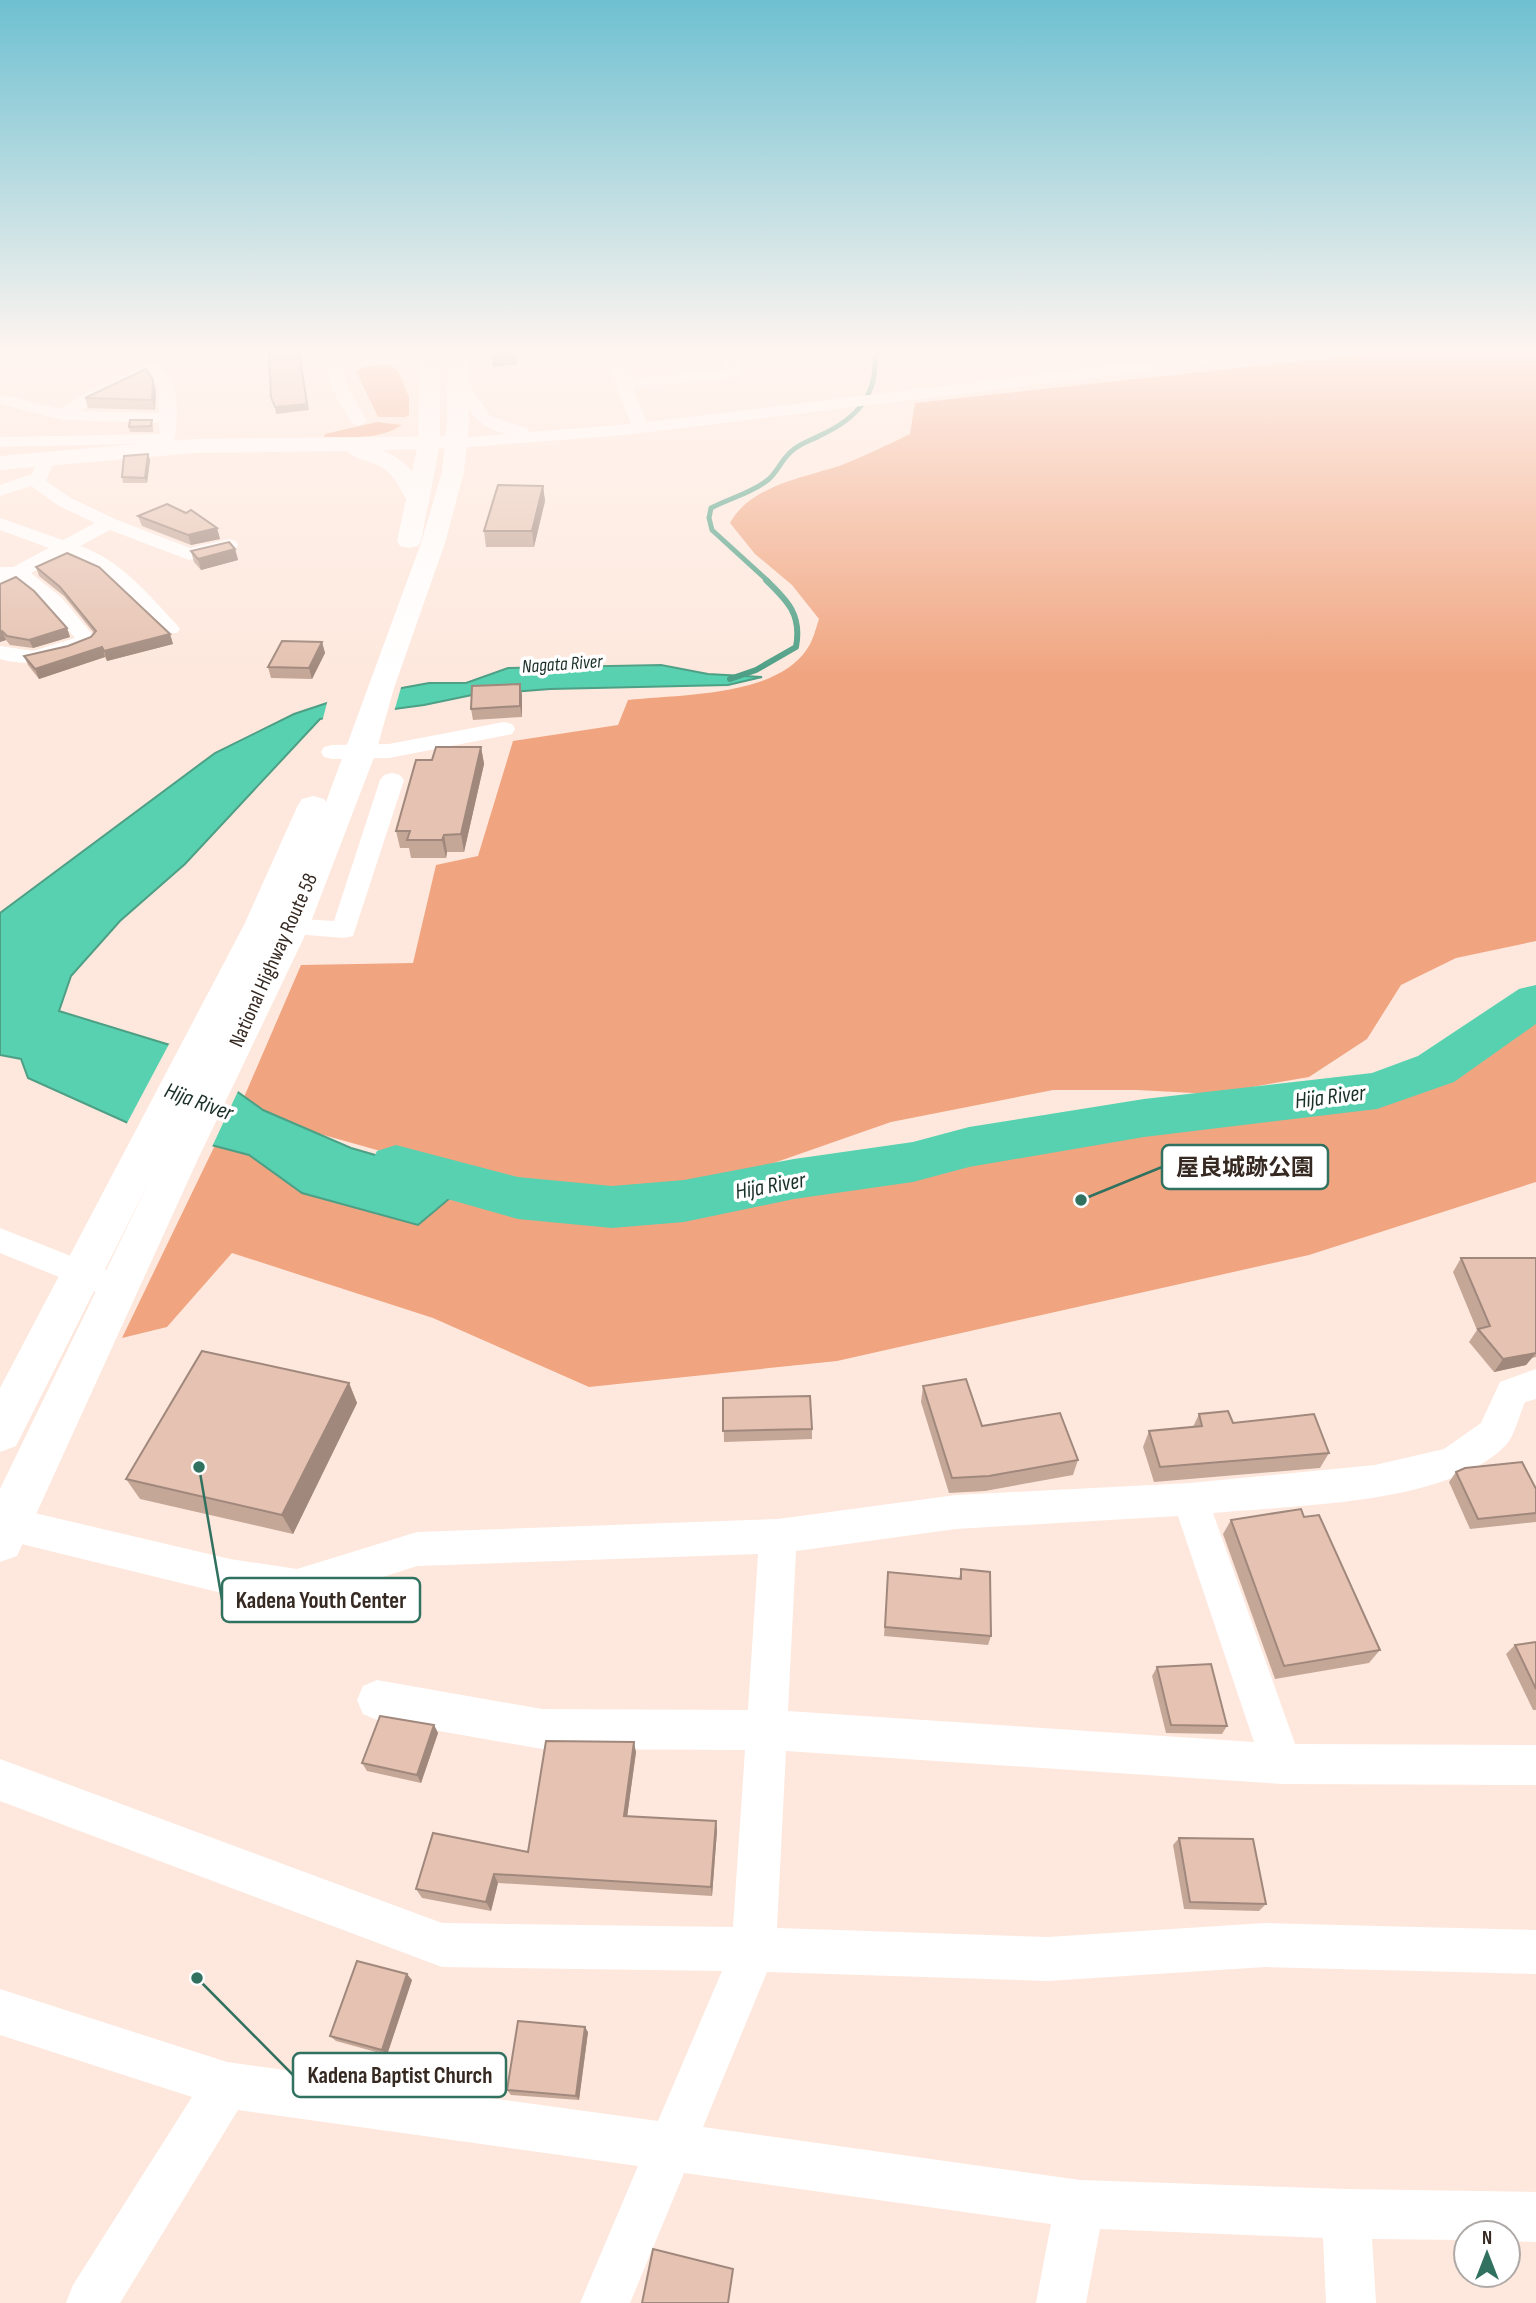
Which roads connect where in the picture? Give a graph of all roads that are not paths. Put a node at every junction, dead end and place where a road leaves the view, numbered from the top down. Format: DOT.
graph roads {
  1 [pos="32,459"];
  2 [pos="46,459"];
  3 [pos="386,459"];
  4 [pos="426,459"];
  5 [pos="454,459"];
  6 [pos="0,463"];
  7 [pos="39,484"];
  8 [pos="0,491"];
  9 [pos="418,501"];
  10 [pos="109,523"];
  11 [pos="0,524"];
  12 [pos="230,544"];
  13 [pos="67,547"];
  14 [pos="6,576"];
  15 [pos="170,629"];
  16 [pos="0,652"];
  17 [pos="367,690"];
  18 [pos="504,729"];
  19 [pos="351,737"];
  20 [pos="392,780"];
  21 [pos="277,926"];
  22 [pos="0,1240"];
  23 [pos="100,1282"];
  24 [pos="1536,1384"];
  25 [pos="0,1432"];
  26 [pos="1190,1499"];
  27 [pos="4,1532"];
  28 [pos="778,1535"];
  29 [pos="377,1700"];
  30 [pos="766,1730"];
  31 [pos="1282,1763"];
  32 [pos="1536,1765"];
  33 [pos="0,1780"];
  34 [pos="754,1949"];
  35 [pos="1536,1952"];
  36 [pos="0,2012"];
  37 [pos="227,2085"];
  38 [pos="669,2146"];
  39 [pos="1080,2204"];
  40 [pos="1346,2214"];
  41 [pos="1536,2217"];
  42 [pos="91,2303"];
  43 [pos="605,2303"];
  44 [pos="1061,2303"];
  45 [pos="1351,2303"];
  1 -- 6 [label="main road"];
  2 -- 8 [label="street"];
  3 -- 9 [label="main road"];
  4 -- 9 [label="main road, National Highway Route 58"];
  5 -- 17 [label="main road, National Highway Route 58"];
  7 -- 10 [label="street"];
  9 -- 17 [label="main road, National Highway Route 58"];
  10 -- 12 [label="street"];
  10 -- 13 [label="street"];
  11 -- 13 [label="street"];
  13 -- 14 [label="street"];
  13 -- 15 [label="street"];
  14 -- 16 [label="street"];
  17 -- 19 [label="main road, National Highway Route 58"];
  18 -- 19 [label="street"];
  19 -- 21 [label="main road, National Highway Route 58"];
  20 -- 21 [label="street"];
  21 -- 23 [label="main road, National Highway Route 58"];
  22 -- 23 [label="street"];
  23 -- 25 [label="main road, National Highway Route 58"];
  23 -- 27 [label="main road, National Highway Route 58"];
  24 -- 26 [label="street"];
  26 -- 28 [label="street"];
  26 -- 31 [label="street"];
  27 -- 28 [label="street"];
  28 -- 30 [label="street"];
  29 -- 30 [label="street"];
  30 -- 31 [label="street"];
  30 -- 34 [label="street"];
  31 -- 32 [label="street"];
  33 -- 34 [label="street"];
  34 -- 35 [label="street"];
  34 -- 38 [label="street"];
  36 -- 37 [label="street"];
  37 -- 38 [label="street"];
  37 -- 42 [label="street"];
  38 -- 39 [label="street"];
  38 -- 43 [label="street"];
  39 -- 40 [label="street"];
  39 -- 44 [label="street"];
  40 -- 41 [label="street"];
  40 -- 45 [label="street"];
}
